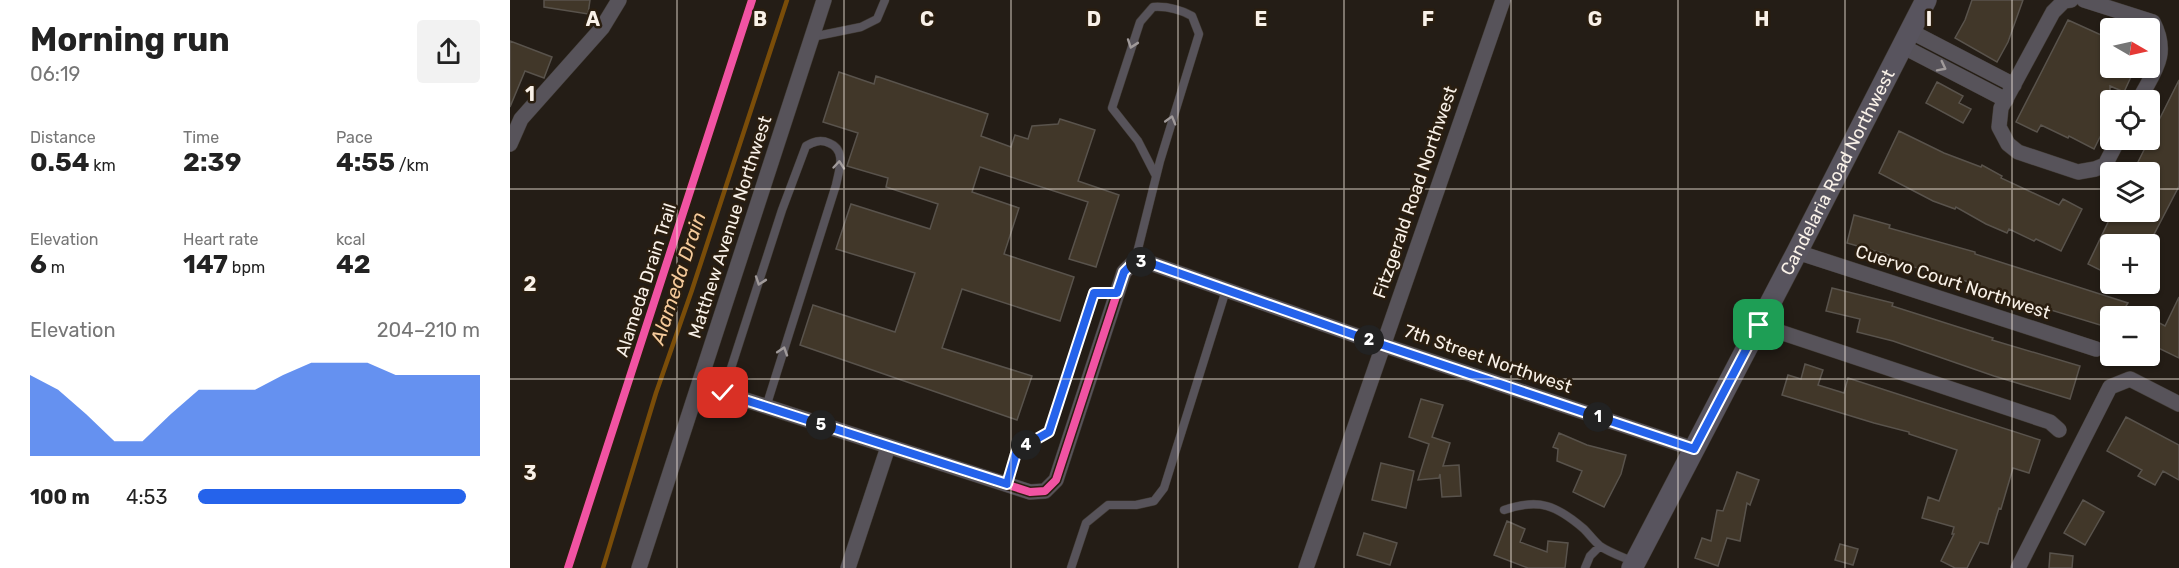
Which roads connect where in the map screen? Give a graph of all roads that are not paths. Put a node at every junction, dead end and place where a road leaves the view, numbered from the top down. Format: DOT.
graph roads {
  1 [pos="619,0"];
  2 [pos="824,0"];
  3 [pos="885,0"];
  4 [pos="1503,0"];
  5 [pos="1926,0"];
  6 [pos="2071,0"];
  7 [pos="2084,0"];
  8 [pos="812,37"];
  9 [pos="1906,39"];
  10 [pos="2013,85"];
  11 [pos="2144,90"];
  12 [pos="2006,100"];
  13 [pos="510,144"];
  14 [pos="2113,150"];
  15 [pos="1156,176"];
  16 [pos="1797,252"];
  17 [pos="1135,261"];
  18 [pos="1226,290"];
  19 [pos="1117,293"];
  20 [pos="1759,325"];
  21 [pos="1383,345"];
  22 [pos="2096,349"];
  23 [pos="719,391"];
  24 [pos="2179,404"];
  25 [pos="766,407"];
  26 [pos="2059,430"];
  27 [pos="888,447"];
  28 [pos="1694,449"];
  29 [pos="1007,484"];
  30 [pos="1504,510"];
  31 [pos="1600,546"];
  32 [pos="1634,565"];
  33 [pos="639,568"];
  34 [pos="848,568"];
  35 [pos="1071,568"];
  36 [pos="1306,568"];
  37 [pos="1585,568"];
  38 [pos="2018,568"];
  1 -- 13 [label="street"];
  2 -- 8 [label="street, Matthew Avenue Northwest"];
  3 -- 8 [label="lane"];
  4 -- 21 [label="street, Fitzgerald Road Northwest"];
  5 -- 9 [label="main road, Candelaria Road Northwest"];
  6 -- 10 [label="street"];
  7 -- 11 [label="street"];
  8 -- 33 [label="street, Matthew Avenue Northwest"];
  9 -- 10 [label="street"];
  9 -- 12 [label="street, one-way"];
  9 -- 16 [label="main road, Candelaria Road Northwest"];
  10 -- 12 [label="street"];
  12 -- 14 [label="street"];
  15 -- 15 [label="lane, one-way"];
  15 -- 17 [label="lane"];
  16 -- 20 [label="main road, Candelaria Road Northwest"];
  16 -- 22 [label="street, Cuervo Court Northwest"];
  17 -- 18 [label="street, 7th Street Northwest"];
  17 -- 19 [label="street"];
  18 -- 21 [label="street, 7th Street Northwest"];
  18 -- 35 [label="lane"];
  19 -- 29 [label="lane"];
  19 -- 29 [label="street"];
  20 -- 26 [label="street"];
  20 -- 28 [label="main road, Candelaria Road Northwest"];
  21 -- 28 [label="street, 7th Street Northwest"];
  21 -- 36 [label="street, Fitzgerald Road Northwest"];
  23 -- 25 [label="street"];
  25 -- 23 [label="lane, one-way"];
  24 -- 38 [label="street"];
  25 -- 27 [label="street"];
  27 -- 29 [label="street"];
  27 -- 34 [label="street"];
  28 -- 32 [label="main road, Candelaria Road Northwest"];
  30 -- 31 [label="lane"];
  31 -- 32 [label="lane"];
  31 -- 37 [label="lane"];
}
